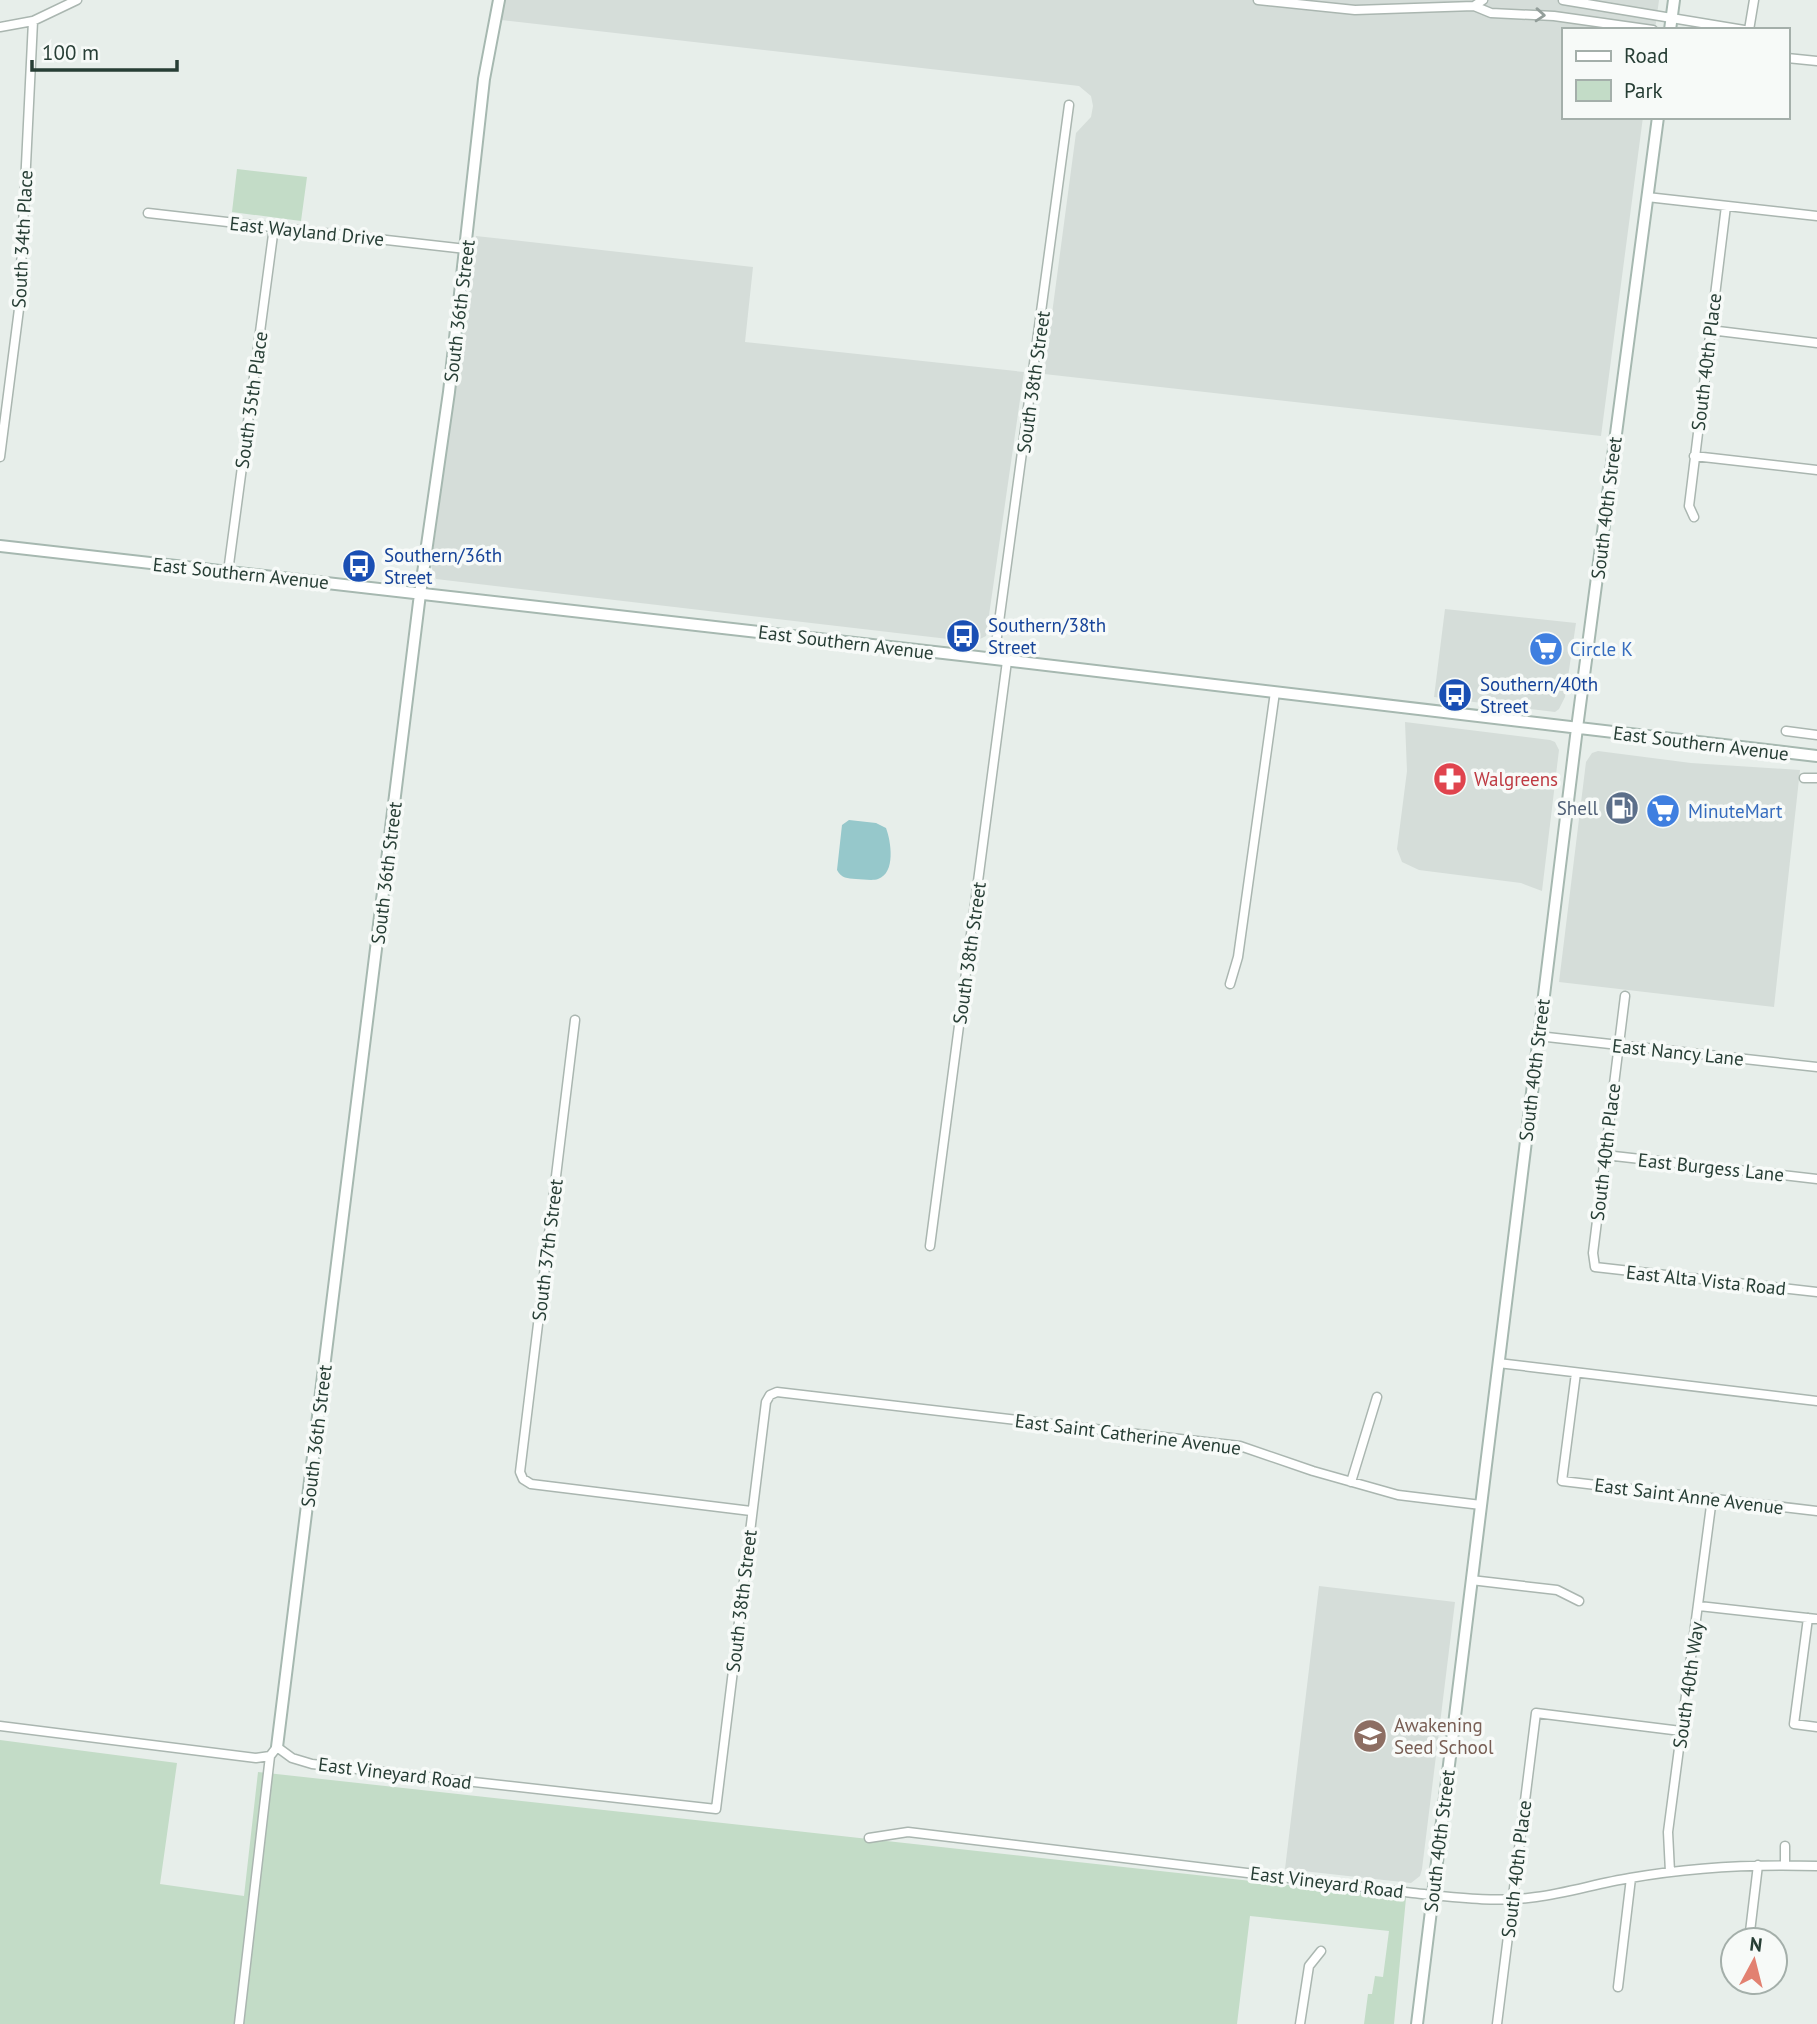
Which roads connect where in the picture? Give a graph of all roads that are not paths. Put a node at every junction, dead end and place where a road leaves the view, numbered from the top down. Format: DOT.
graph roads {
  1 [pos="77,0"];
  2 [pos="499,0"];
  3 [pos="1258,0"];
  4 [pos="1483,0"];
  5 [pos="1563,0"];
  6 [pos="1674,0"];
  7 [pos="1754,0"];
  8 [pos="1443,4"];
  9 [pos="1474,6"];
  10 [pos="1672,17"];
  11 [pos="33,21"];
  12 [pos="0,27"];
  13 [pos="1639,28"];
  14 [pos="1670,28"];
  15 [pos="1723,28"];
  16 [pos="1747,28"];
  17 [pos="1789,58"];
  18 [pos="1817,61"];
  19 [pos="1069,105"];
  20 [pos="1658,119"];
  21 [pos="1647,197"];
  22 [pos="1726,206"];
  23 [pos="148,213"];
  24 [pos="1817,216"];
  25 [pos="274,227"];
  26 [pos="466,249"];
  27 [pos="1710,330"];
  28 [pos="1817,343"];
  29 [pos="1694,456"];
  30 [pos="0,457"];
  31 [pos="1817,470"];
  32 [pos="1694,517"];
  33 [pos="0,546"];
  34 [pos="228,572"];
  35 [pos="420,594"];
  36 [pos="994,659"];
  37 [pos="1007,661"];
  38 [pos="1275,692"];
  39 [pos="1577,728"];
  40 [pos="1786,731"];
  41 [pos="1817,735"];
  42 [pos="1817,756"];
  43 [pos="1804,778"];
  44 [pos="1817,778"];
  45 [pos="1230,984"];
  46 [pos="1625,996"];
  47 [pos="575,1020"];
  48 [pos="1538,1036"];
  49 [pos="1619,1045"];
  50 [pos="1817,1067"];
  51 [pos="1605,1155"];
  52 [pos="1817,1179"];
  53 [pos="930,1246"];
  54 [pos="1595,1267"];
  55 [pos="1817,1292"];
  56 [pos="1498,1363"];
  57 [pos="1576,1373"];
  58 [pos="770,1395"];
  59 [pos="1377,1397"];
  60 [pos="1817,1401"];
  61 [pos="1351,1482"];
  62 [pos="1712,1498"];
  63 [pos="1481,1505"];
  64 [pos="751,1511"];
  65 [pos="1817,1511"];
  66 [pos="1471,1580"];
  67 [pos="1579,1601"];
  68 [pos="1699,1606"];
  69 [pos="1812,1619"];
  70 [pos="0,1726"];
  71 [pos="1817,1727"];
  72 [pos="1681,1731"];
  73 [pos="274,1751"];
  74 [pos="716,1809"];
  75 [pos="869,1838"];
  76 [pos="1785,1846"];
  77 [pos="1758,1865"];
  78 [pos="1785,1865"];
  79 [pos="1817,1866"];
  80 [pos="1670,1872"];
  81 [pos="1631,1878"];
  82 [pos="1432,1895"];
  83 [pos="1512,1899"];
  84 [pos="1751,1926"];
  85 [pos="1321,1951"];
  86 [pos="1618,1987"];
  87 [pos="239,2024"];
  88 [pos="1300,2024"];
  89 [pos="1416,2024"];
  90 [pos="1497,2024"];
  1 -- 11 [label="street"];
  2 -- 26 [label="main road, South 36th Street"];
  3 -- 8 [label="street"];
  4 -- 9 [label="street"];
  5 -- 10 [label="street"];
  6 -- 10 [label="main road"];
  7 -- 16 [label="street"];
  8 -- 9 [label="street"];
  9 -- 13 [label="street, one-way"];
  10 -- 14 [label="main road"];
  10 -- 15 [label="street"];
  11 -- 12 [label="street"];
  11 -- 30 [label="street, South 34th Place"];
  17 -- 18 [label="street"];
  19 -- 36 [label="street, South 38th Street"];
  20 -- 21 [label="main road, South 40th Street"];
  21 -- 22 [label="street"];
  21 -- 39 [label="main road, South 40th Street"];
  22 -- 24 [label="street"];
  22 -- 27 [label="street, South 40th Place"];
  23 -- 25 [label="street, East Wayland Drive"];
  25 -- 26 [label="street, East Wayland Drive"];
  25 -- 34 [label="street, South 35th Place"];
  26 -- 35 [label="main road, South 36th Street"];
  27 -- 28 [label="street"];
  27 -- 29 [label="street, South 40th Place"];
  29 -- 31 [label="street"];
  29 -- 32 [label="street, South 40th Place"];
  33 -- 34 [label="main road, East Southern Avenue"];
  34 -- 35 [label="main road, East Southern Avenue"];
  35 -- 36 [label="main road, East Southern Avenue"];
  35 -- 73 [label="main road, South 36th Street"];
  36 -- 37 [label="main road, East Southern Avenue"];
  37 -- 38 [label="main road, East Southern Avenue"];
  37 -- 53 [label="street, South 38th Street"];
  38 -- 39 [label="main road, East Southern Avenue"];
  38 -- 45 [label="street"];
  39 -- 42 [label="main road, East Southern Avenue"];
  39 -- 48 [label="main road, South 40th Street"];
  40 -- 41 [label="street, East Southern Avenue"];
  43 -- 44 [label="street, East Southern Avenue"];
  46 -- 49 [label="street, South 40th Place"];
  47 -- 64 [label="street, South 37th Street"];
  48 -- 49 [label="street, East Nancy Lane"];
  48 -- 56 [label="main road, South 40th Street"];
  49 -- 50 [label="street, East Nancy Lane"];
  49 -- 51 [label="street, South 40th Place"];
  51 -- 52 [label="street, East Burgess Lane"];
  51 -- 54 [label="street, South 40th Place"];
  54 -- 55 [label="street, East Alta Vista Road"];
  56 -- 57 [label="street"];
  56 -- 63 [label="main road, South 40th Street"];
  57 -- 60 [label="street"];
  57 -- 62 [label="street, East Saint Anne Avenue"];
  58 -- 61 [label="street, East Saint Catherine Avenue"];
  58 -- 64 [label="street, South 38th Street"];
  59 -- 61 [label="street"];
  61 -- 63 [label="street, East Saint Catherine Avenue"];
  62 -- 65 [label="street, East Saint Anne Avenue"];
  62 -- 68 [label="street, South 40th Way"];
  63 -- 66 [label="main road, South 40th Street"];
  64 -- 74 [label="street, South 38th Street"];
  66 -- 67 [label="street"];
  66 -- 82 [label="main road, South 40th Street"];
  68 -- 69 [label="street"];
  68 -- 72 [label="street, South 40th Way"];
  69 -- 71 [label="street"];
  70 -- 73 [label="street, East Vineyard Road"];
  72 -- 80 [label="street, South 40th Way"];
  72 -- 83 [label="street, South 40th Place"];
  73 -- 74 [label="street, East Vineyard Road"];
  73 -- 87 [label="street, South 36th Street"];
  75 -- 82 [label="street, East Vineyard Road"];
  76 -- 78 [label="street"];
  77 -- 78 [label="street, East Vineyard Road"];
  77 -- 80 [label="street, East Vineyard Road"];
  77 -- 84 [label="street"];
  78 -- 79 [label="street, East Vineyard Road"];
  80 -- 81 [label="street, East Vineyard Road"];
  81 -- 83 [label="street, East Vineyard Road"];
  81 -- 86 [label="street"];
  82 -- 83 [label="street, East Vineyard Road"];
  82 -- 89 [label="main road, South 40th Street"];
  83 -- 90 [label="street, South 40th Place"];
  85 -- 88 [label="street"];
}
